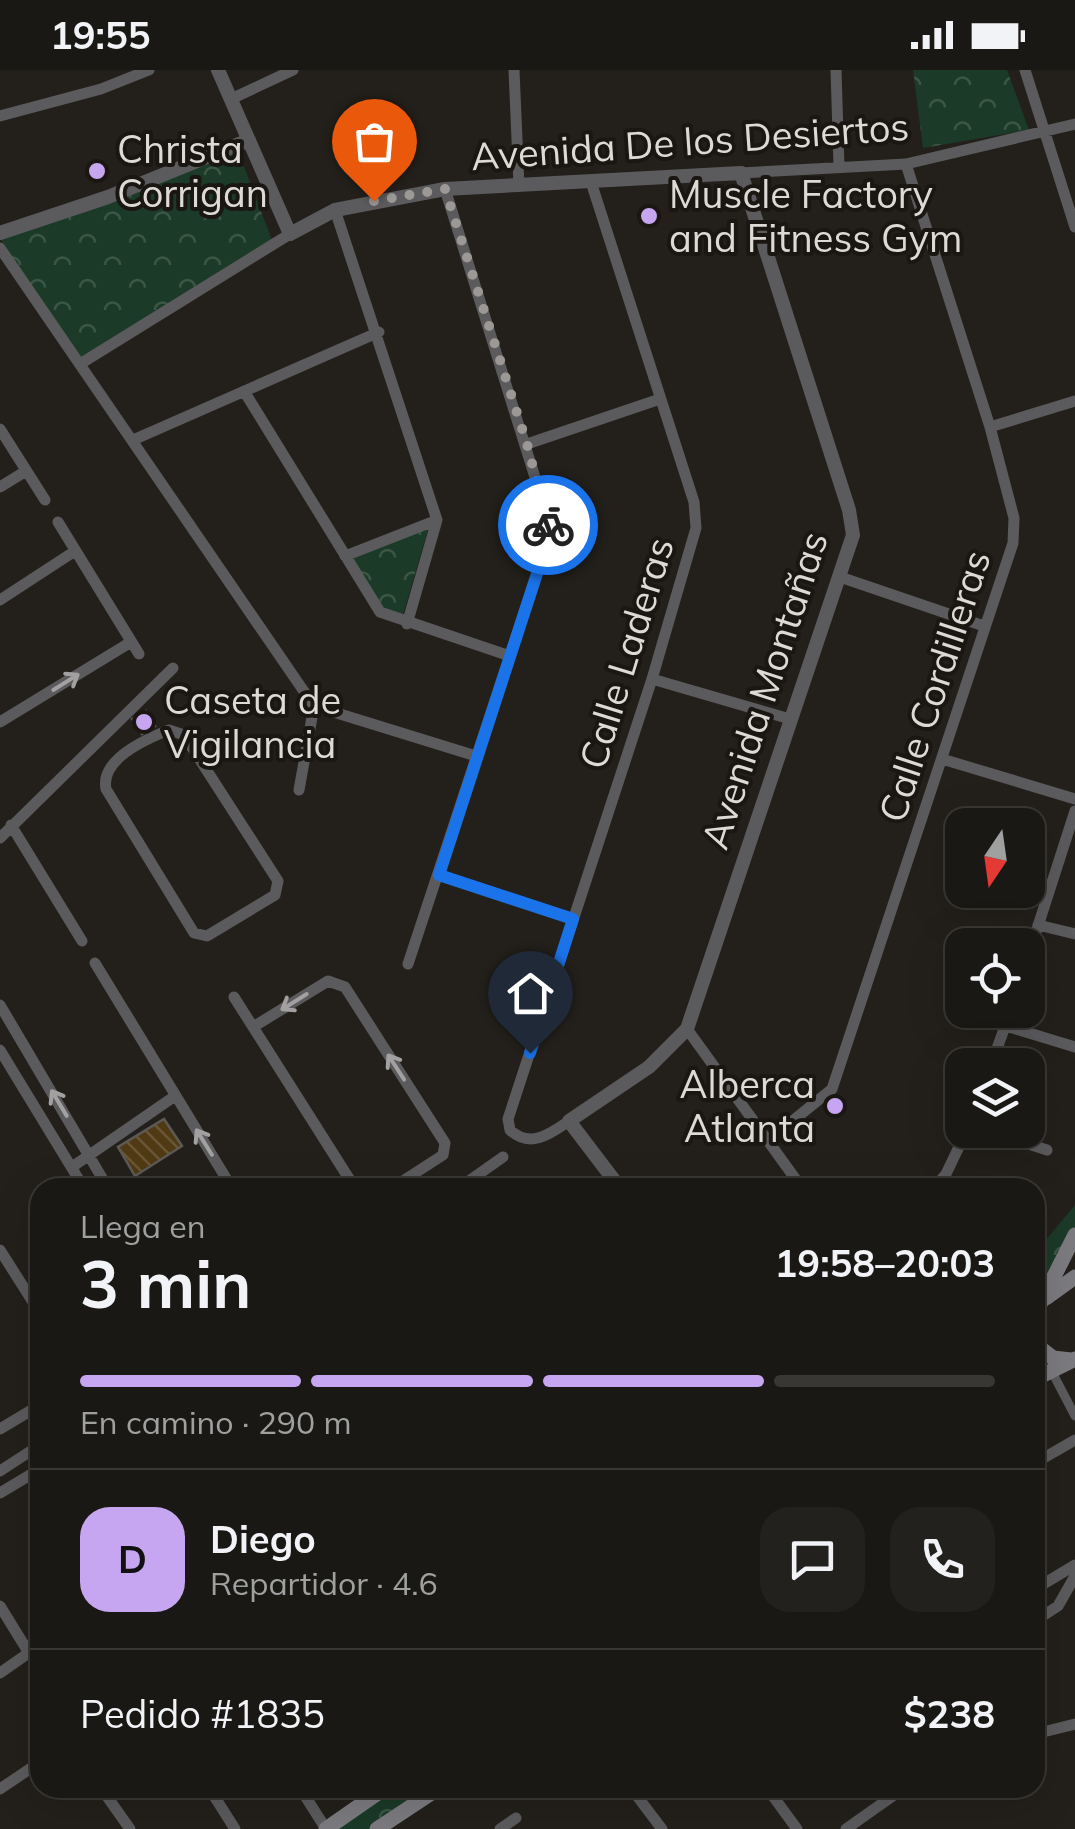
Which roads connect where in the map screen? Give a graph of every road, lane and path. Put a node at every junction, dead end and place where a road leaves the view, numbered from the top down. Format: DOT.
graph roads {
  1 [pos="150,70"];
  2 [pos="218,70"];
  3 [pos="293,70"];
  4 [pos="514,70"];
  5 [pos="836,70"];
  6 [pos="1025,70"];
  7 [pos="231,100"];
  8 [pos="0,116"];
  9 [pos="1075,124"];
  10 [pos="1046,133"];
  11 [pos="250,140"];
  12 [pos="906,164"];
  13 [pos="839,167"];
  14 [pos="740,173"];
  15 [pos="591,182"];
  16 [pos="519,186"];
  17 [pos="445,189"];
  18 [pos="335,210"];
  19 [pos="1075,227"];
  20 [pos="0,233"];
  21 [pos="290,234"];
  22 [pos="0,248"];
  23 [pos="379,332"];
  24 [pos="80,364"];
  25 [pos="244,391"];
  26 [pos="660,399"];
  27 [pos="1075,401"];
  28 [pos="990,427"];
  29 [pos="0,429"];
  30 [pos="133,440"];
  31 [pos="527,444"];
  32 [pos="26,471"];
  33 [pos="0,487"];
  34 [pos="46,500"];
  35 [pos="437,520"];
  36 [pos="58,522"];
  37 [pos="75,550"];
  38 [pos="345,556"];
  39 [pos="840,578"];
  40 [pos="0,600"];
  41 [pos="407,624"];
  42 [pos="984,626"];
  43 [pos="131,642"];
  44 [pos="140,654"];
  45 [pos="510,656"];
  46 [pos="173,668"];
  47 [pos="652,679"];
  48 [pos="314,706"];
  49 [pos="122,720"];
  50 [pos="790,720"];
  51 [pos="0,722"];
  52 [pos="136,744"];
  53 [pos="476,756"];
  54 [pos="942,758"];
  55 [pos="298,790"];
  56 [pos="1075,799"];
  57 [pos="1075,810"];
  58 [pos="10,825"];
  59 [pos="1072,826"];
  60 [pos="0,838"];
  61 [pos="439,875"];
  62 [pos="573,919"];
  63 [pos="1038,925"];
  64 [pos="1037,928"];
  65 [pos="1075,934"];
  66 [pos="82,941"];
  67 [pos="95,963"];
  68 [pos="408,964"];
  69 [pos="234,997"];
  70 [pos="0,1004"];
  71 [pos="253,1028"];
  72 [pos="686,1028"];
  73 [pos="1013,1028"];
  74 [pos="1075,1047"];
  75 [pos="0,1050"];
  76 [pos="175,1096"];
  77 [pos="569,1122"];
  78 [pos="518,1138"];
  79 [pos="769,1140"];
  80 [pos="958,1148"];
  81 [pos="1041,1148"];
  82 [pos="1047,1150"];
  83 [pos="90,1155"];
  84 [pos="503,1157"];
  85 [pos="72,1167"];
  86 [pos="78,1178"];
  87 [pos="103,1178"];
  88 [pos="226,1178"];
  89 [pos="348,1178"];
  90 [pos="417,1178"];
  91 [pos="473,1178"];
  92 [pos="612,1178"];
  93 [pos="795,1178"];
  94 [pos="943,1178"];
  95 [pos="1075,1235"];
  96 [pos="0,1250"];
  97 [pos="4,1265"];
  98 [pos="1075,1277"];
  99 [pos="1045,1293"];
  100 [pos="30,1300"];
  101 [pos="1045,1302"];
  102 [pos="1045,1352"];
  103 [pos="1073,1360"];
  104 [pos="1050,1370"];
  105 [pos="1045,1373"];
  106 [pos="30,1412"];
  107 [pos="1075,1416"];
  108 [pos="1,1434"];
  109 [pos="1075,1440"];
  110 [pos="30,1452"];
  111 [pos="1045,1458"];
  112 [pos="0,1471"];
  113 [pos="30,1474"];
  114 [pos="0,1494"];
  115 [pos="1075,1565"];
  116 [pos="1075,1576"];
  117 [pos="1045,1583"];
  118 [pos="0,1606"];
  119 [pos="1045,1614"];
  120 [pos="30,1644"];
  121 [pos="30,1652"];
  122 [pos="0,1673"];
  123 [pos="1075,1724"];
  124 [pos="1045,1732"];
  125 [pos="30,1768"];
  126 [pos="0,1788"];
  127 [pos="108,1798"];
  128 [pos="215,1798"];
  129 [pos="306,1798"];
  130 [pos="371,1798"];
  131 [pos="424,1798"];
  132 [pos="637,1798"];
  133 [pos="775,1798"];
  134 [pos="890,1798"];
  135 [pos="516,1818"];
  136 [pos="656,1827"];
  137 [pos="130,1829"];
  138 [pos="234,1829"];
  139 [pos="326,1829"];
  140 [pos="377,1829"];
  141 [pos="500,1829"];
  142 [pos="797,1829"];
  143 [pos="846,1829"];
  1 -- 8 [label="street"];
  2 -- 7 [label="street"];
  3 -- 7 [label="street"];
  4 -- 16 [label="street"];
  5 -- 13 [label="street"];
  6 -- 10 [label="street"];
  7 -- 11 [label="street"];
  9 -- 10 [label="street, Avenida De los Desiertos"];
  10 -- 12 [label="street, Avenida De los Desiertos"];
  10 -- 19 [label="street"];
  11 -- 20 [label="street"];
  11 -- 21 [label="street"];
  12 -- 13 [label="street, Avenida De los Desiertos"];
  12 -- 28 [label="street, Calle Cordilleras"];
  13 -- 14 [label="street, Avenida De los Desiertos"];
  14 -- 15 [label="street, Avenida De los Desiertos"];
  14 -- 39 [label="street, Avenida Montañas"];
  15 -- 16 [label="street, Avenida De los Desiertos"];
  15 -- 26 [label="street, Calle Laderas"];
  16 -- 17 [label="street, Avenida De los Desiertos"];
  17 -- 18 [label="street, Avenida De los Desiertos"];
  17 -- 31 [label="street"];
  18 -- 21 [label="street, Avenida De los Desiertos"];
  18 -- 23 [label="street"];
  21 -- 24 [label="street, Avenida De los Desiertos"];
  22 -- 24 [label="street"];
  23 -- 25 [label="street"];
  23 -- 35 [label="street"];
  24 -- 30 [label="street"];
  25 -- 30 [label="street"];
  25 -- 38 [label="street"];
  26 -- 31 [label="street"];
  26 -- 47 [label="street, Calle Laderas"];
  27 -- 28 [label="street"];
  28 -- 42 [label="street, Calle Cordilleras"];
  29 -- 32 [label="street"];
  30 -- 48 [label="street"];
  31 -- 45 [label="street"];
  32 -- 33 [label="street"];
  32 -- 34 [label="street"];
  35 -- 38 [label="street"];
  35 -- 41 [label="street"];
  36 -- 37 [label="street"];
  37 -- 40 [label="street"];
  37 -- 43 [label="street"];
  38 -- 41 [label="street"];
  39 -- 42 [label="street"];
  39 -- 50 [label="street, Avenida Montañas"];
  41 -- 45 [label="street"];
  42 -- 54 [label="street, Calle Cordilleras"];
  43 -- 44 [label="street"];
  51 -- 43 [label="street, one-way"];
  45 -- 53 [label="street"];
  46 -- 49 [label="street"];
  47 -- 50 [label="street"];
  47 -- 62 [label="street, Calle Laderas"];
  48 -- 53 [label="street"];
  48 -- 55 [label="street"];
  49 -- 52 [label="street"];
  49 -- 58 [label="street"];
  50 -- 72 [label="street, Avenida Montañas"];
  52 -- 52 [label="street"];
  53 -- 61 [label="street"];
  54 -- 56 [label="street"];
  54 -- 79 [label="street, Calle Cordilleras"];
  57 -- 59 [label="street"];
  58 -- 60 [label="street"];
  58 -- 66 [label="street"];
  59 -- 63 [label="street"];
  61 -- 62 [label="street"];
  61 -- 68 [label="street"];
  62 -- 78 [label="street, Calle Laderas"];
  63 -- 64 [label="street"];
  63 -- 65 [label="street"];
  67 -- 76 [label="street"];
  69 -- 71 [label="street"];
  83 -- 70 [label="street, one-way"];
  71 -- 89 [label="street"];
  90 -- 71 [label="street, one-way"];
  72 -- 77 [label="street, Avenida Montañas"];
  72 -- 79 [label="street"];
  73 -- 74 [label="street"];
  75 -- 85 [label="street"];
  76 -- 83 [label="street"];
  88 -- 76 [label="street, one-way"];
  77 -- 78 [label="street, Avenida Montañas"];
  77 -- 92 [label="street"];
  79 -- 93 [label="street"];
  80 -- 94 [label="street"];
  81 -- 82 [label="street"];
  83 -- 85 [label="street"];
  83 -- 87 [label="street"];
  84 -- 91 [label="street"];
  85 -- 86 [label="street"];
  95 -- 99 [label="main road"];
  96 -- 97 [label="street"];
  97 -- 100 [label="street"];
  98 -- 101 [label="main road"];
  102 -- 103 [label="main road"];
  103 -- 104 [label="main road"];
  104 -- 105 [label="main road"];
  104 -- 107 [label="street"];
  106 -- 108 [label="street"];
  109 -- 111 [label="street"];
  110 -- 112 [label="street"];
  113 -- 114 [label="street"];
  115 -- 117 [label="street"];
  116 -- 119 [label="street"];
  118 -- 120 [label="street"];
  121 -- 122 [label="street"];
  123 -- 124 [label="street"];
  125 -- 126 [label="street"];
  127 -- 137 [label="street"];
  128 -- 138 [label="street"];
  129 -- 139 [label="street"];
  130 -- 139 [label="main road"];
  131 -- 140 [label="main road"];
  132 -- 136 [label="street"];
  133 -- 142 [label="street"];
  134 -- 143 [label="street"];
  135 -- 141 [label="street"];
}
